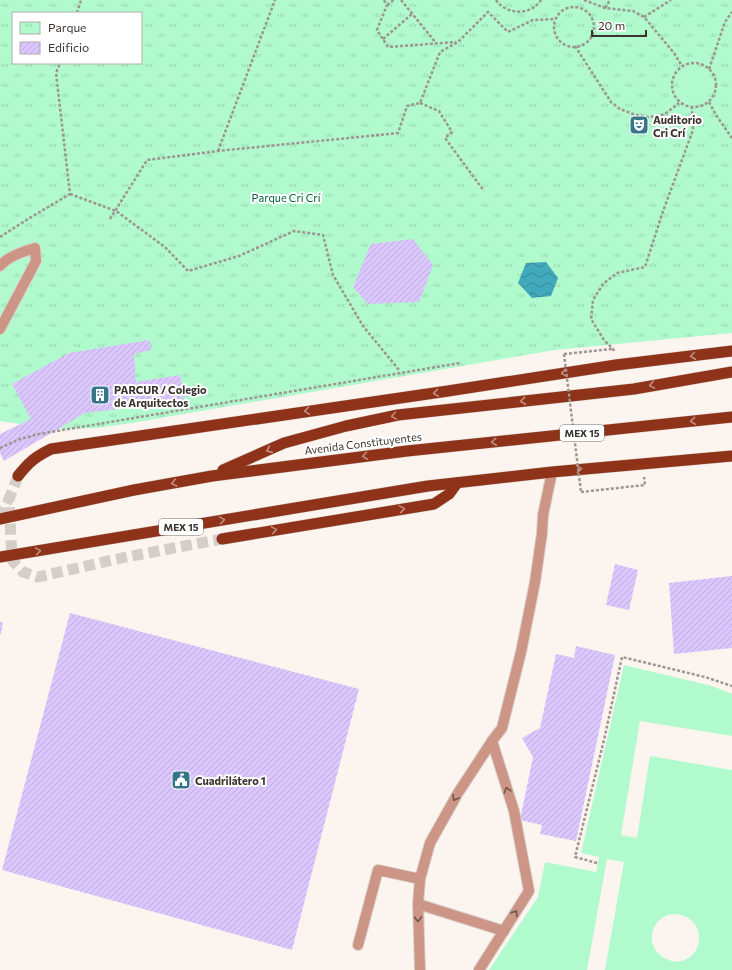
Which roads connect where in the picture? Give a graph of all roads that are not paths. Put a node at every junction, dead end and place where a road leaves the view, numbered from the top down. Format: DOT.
graph roads {
  1 [pos="0,266"];
  2 [pos="0,329"];
  3 [pos="732,352"];
  4 [pos="732,372"];
  5 [pos="732,417"];
  6 [pos="732,456"];
  7 [pos="552,472"];
  8 [pos="18,476"];
  9 [pos="212,476"];
  10 [pos="457,483"];
  11 [pos="0,519"];
  12 [pos="222,539"];
  13 [pos="0,557"];
  14 [pos="492,741"];
  15 [pos="420,879"];
  16 [pos="418,904"];
  17 [pos="504,931"];
  18 [pos="358,945"];
  19 [pos="420,970"];
  20 [pos="479,970"];
  1 -- 2 [label="lane"];
  3 -- 8 [label="highway, one-way"];
  4 -- 9 [label="highway, one-way"];
  5 -- 9 [label="highway, Avenida Constituyentes / MEX 15, one-way"];
  7 -- 6 [label="highway, MEX 15, one-way"];
  7 -- 10 [label="highway, MEX 15"];
  7 -- 14 [label="lane"];
  9 -- 11 [label="highway, Avenida Constituyentes / MEX 15, one-way"];
  12 -- 10 [label="highway, one-way"];
  13 -- 10 [label="highway, MEX 15, one-way"];
  14 -- 15 [label="lane, one-way"];
  17 -- 14 [label="lane, one-way"];
  15 -- 16 [label="lane"];
  15 -- 18 [label="lane"];
  16 -- 17 [label="lane"];
  16 -- 19 [label="lane, one-way"];
  17 -- 20 [label="lane"];
}
